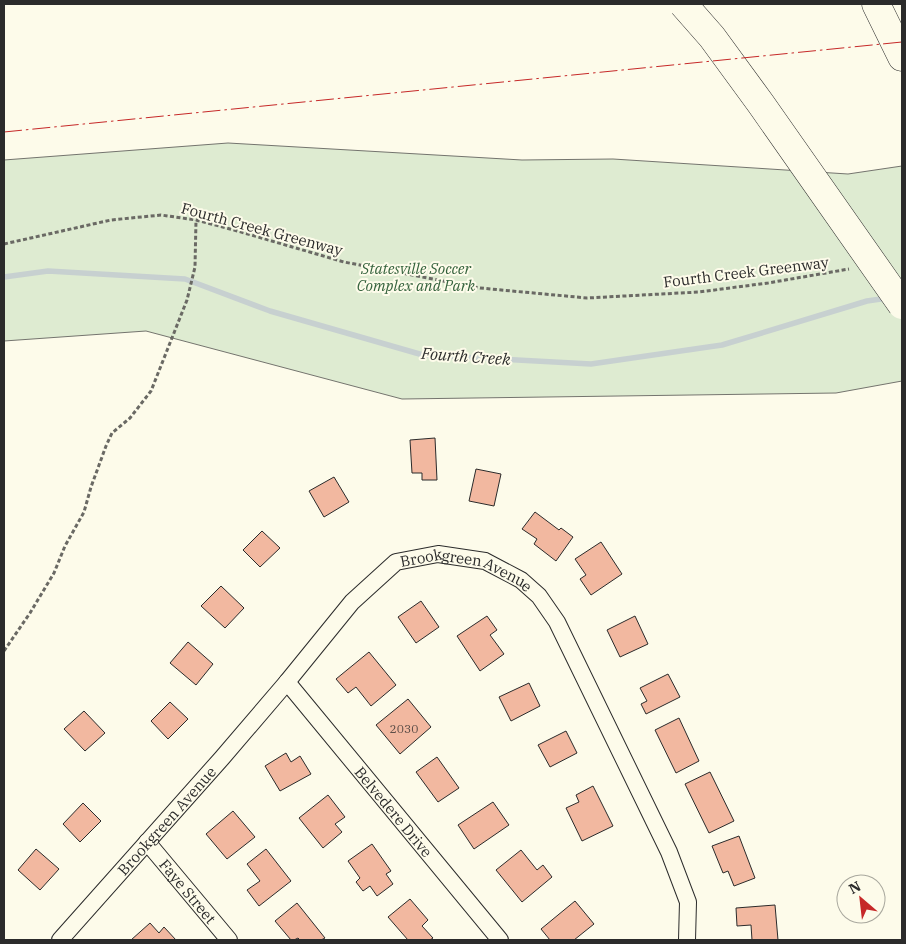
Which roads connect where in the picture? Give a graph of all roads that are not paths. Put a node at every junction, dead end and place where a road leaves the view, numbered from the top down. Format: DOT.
graph roads {
  1 [pos="683,4"];
  2 [pos="876,4"];
  3 [pos="902,57"];
  4 [pos="902,305"];
  5 [pos="287,682"];
  6 [pos="147,842"];
  7 [pos="60,940"];
  8 [pos="230,940"];
  9 [pos="500,940"];
  10 [pos="687,940"];
  1 -- 4 [label="highway, bridge"];
  2 -- 3 [label="highway"];
  5 -- 6 [label="street, Brookgreen Avenue"];
  5 -- 9 [label="street, Belvedere Drive"];
  5 -- 10 [label="street, Brookgreen Avenue"];
  6 -- 7 [label="street, Brookgreen Avenue"];
  6 -- 8 [label="street, Faye Street"];
}
